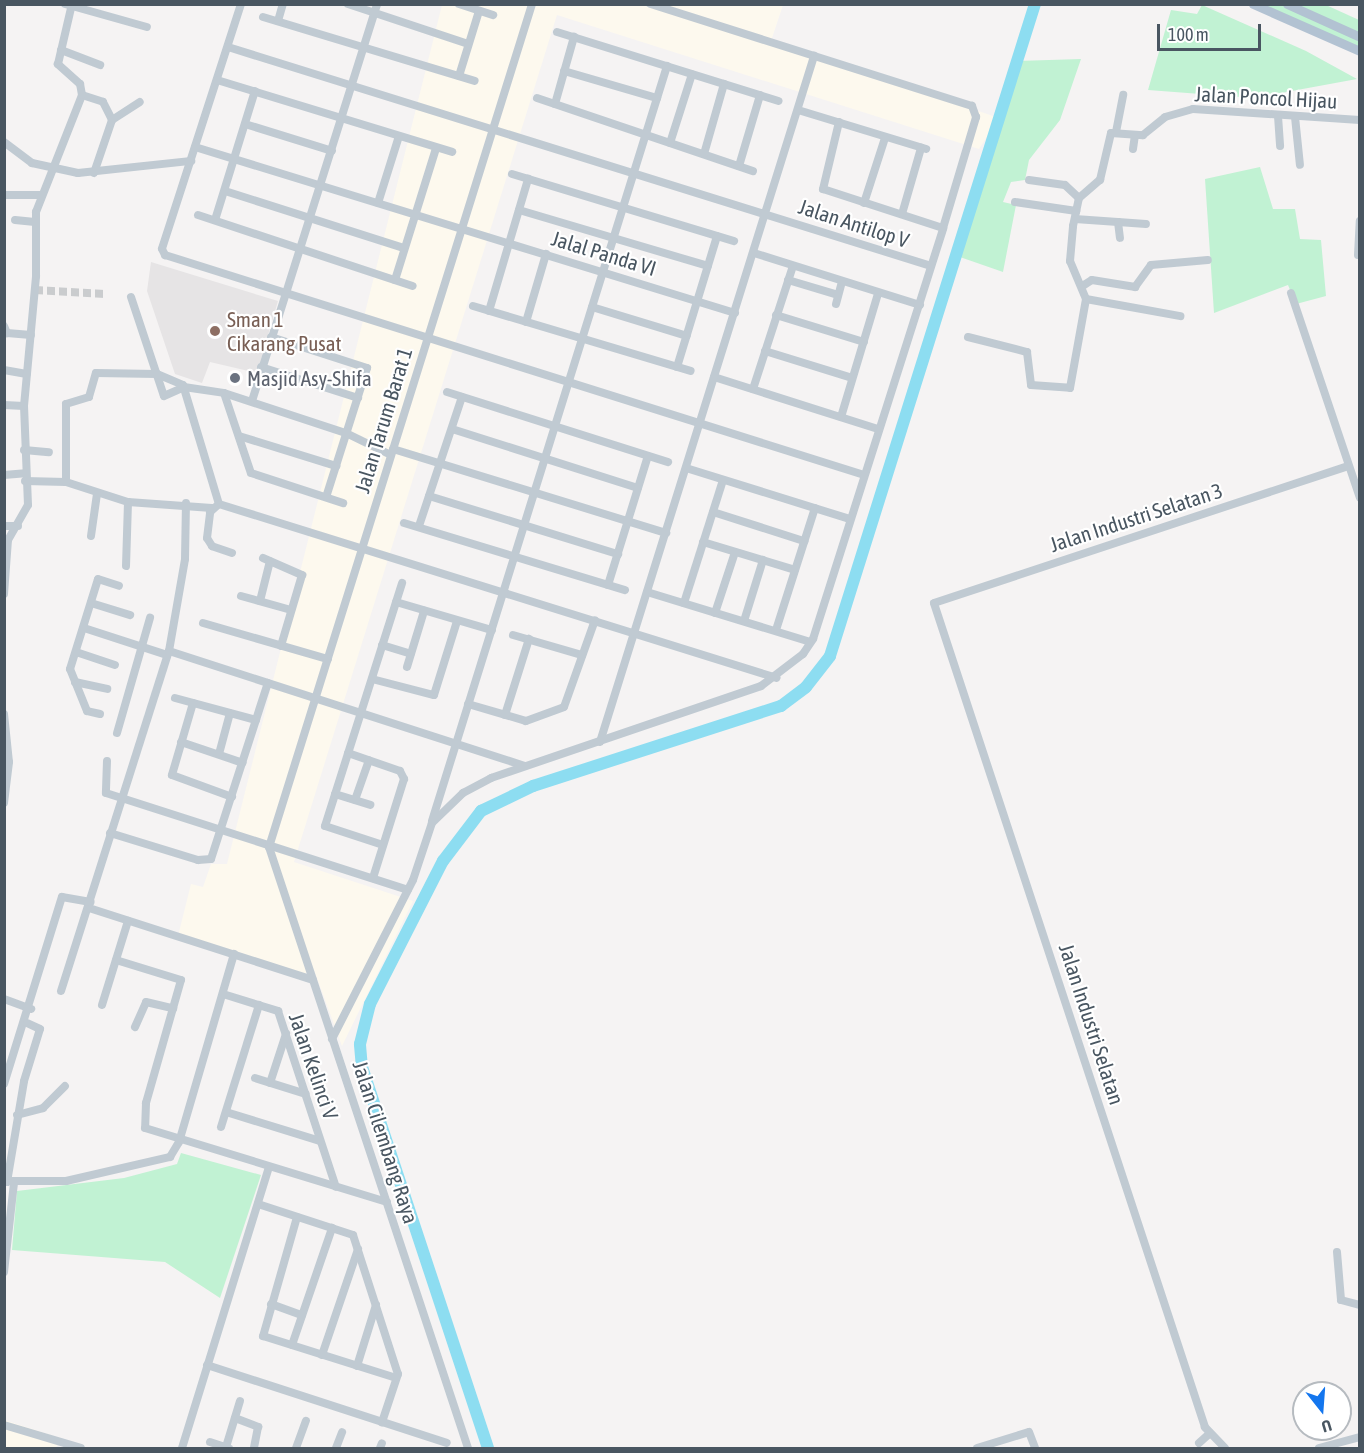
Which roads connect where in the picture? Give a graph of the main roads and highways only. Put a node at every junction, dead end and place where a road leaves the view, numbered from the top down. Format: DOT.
graph roads {
  1 [pos="1253,4"];
  2 [pos="1287,4"];
  3 [pos="1316,18"];
  4 [pos="1311,29"];
  5 [pos="1359,37"];
  6 [pos="1359,51"];
  1 -- 4 [label="main road"];
  2 -- 3 [label="main road"];
  3 -- 4 [label="main road"];
  3 -- 5 [label="main road"];
  4 -- 6 [label="main road"];
}
